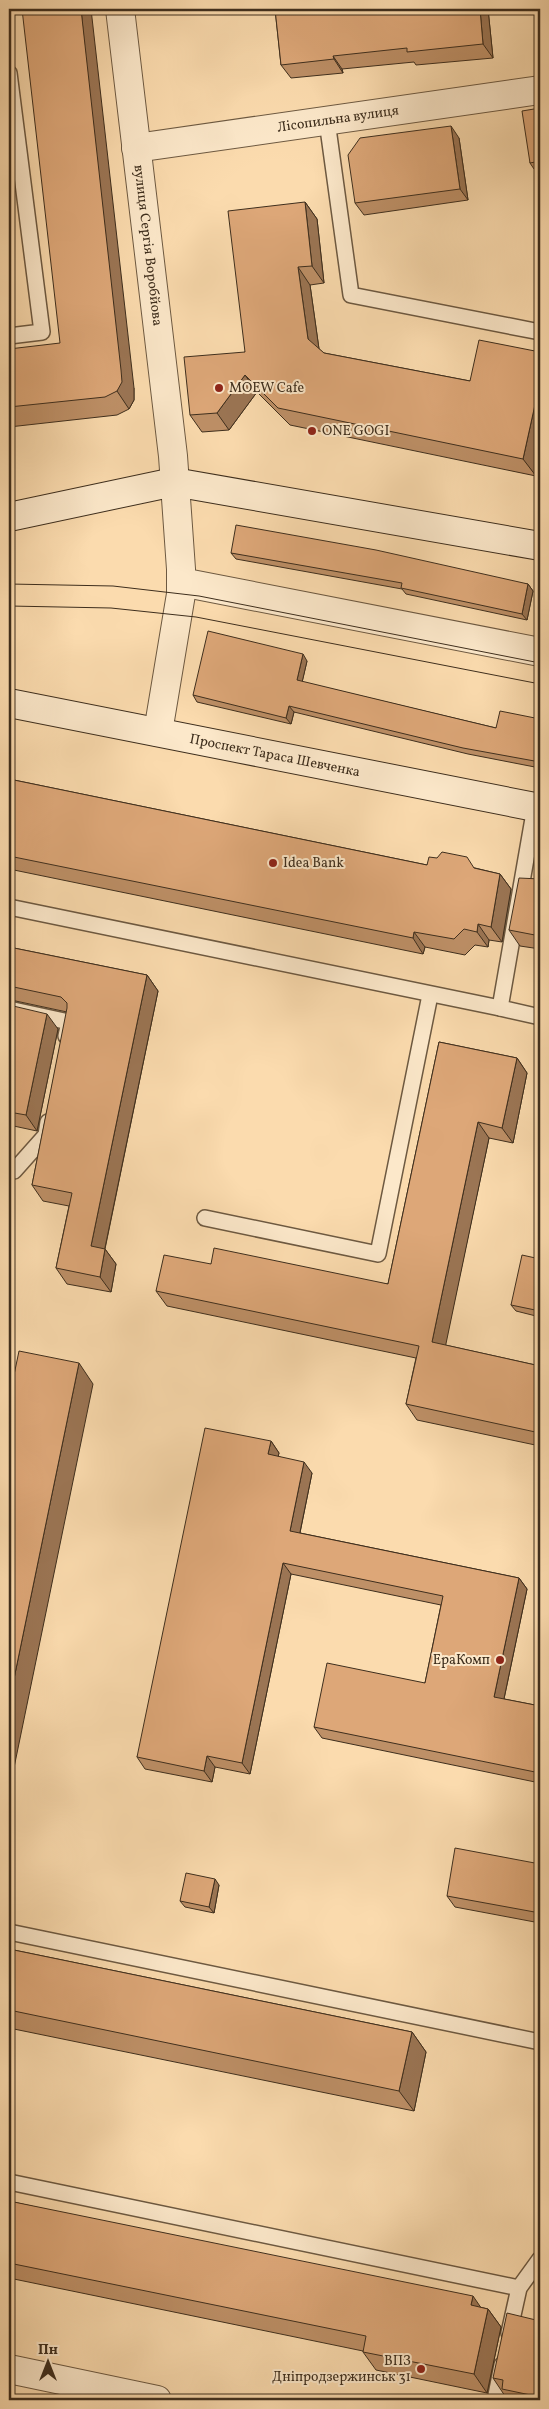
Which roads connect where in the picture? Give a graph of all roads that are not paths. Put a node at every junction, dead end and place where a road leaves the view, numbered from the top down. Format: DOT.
graph roads {
  1 [pos="120,9"];
  2 [pos="9,73"];
  3 [pos="540,90"];
  4 [pos="327,121"];
  5 [pos="136,148"];
  6 [pos="540,332"];
  7 [pos="9,336"];
  8 [pos="174,482"];
  9 [pos="9,517"];
  10 [pos="540,546"];
  11 [pos="181,582"];
  12 [pos="540,652"];
  13 [pos="9,703"];
  14 [pos="158,732"];
  15 [pos="538,808"];
  16 [pos="9,906"];
  17 [pos="430,995"];
  18 [pos="500,1008"];
  19 [pos="9,1009"];
  20 [pos="540,1017"];
  21 [pos="63,1050"];
  22 [pos="52,1107"];
  23 [pos="9,1170"];
  24 [pos="205,1218"];
  25 [pos="9,1932"];
  26 [pos="540,2042"];
  27 [pos="9,2182"];
  28 [pos="540,2259"];
  29 [pos="519,2288"];
  30 [pos="9,2369"];
  31 [pos="157,2400"];
  32 [pos="495,2400"];
  1 -- 5 [label="street, вулиця Сергія Воробйова"];
  2 -- 7 [label="lane"];
  3 -- 4 [label="street, Лісопильна вулиця"];
  4 -- 5 [label="street, Лісопильна вулиця"];
  4 -- 6 [label="lane"];
  5 -- 8 [label="street, вулиця Сергія Воробйова"];
  8 -- 9 [label="street"];
  8 -- 10 [label="street"];
  8 -- 11 [label="street, вулиця Сергія Воробйова"];
  11 -- 12 [label="street"];
  11 -- 14 [label="street, вулиця Сергія Воробйова"];
  13 -- 14 [label="street, Проспект Тараса Шевченка"];
  14 -- 15 [label="street, Проспект Тараса Шевченка"];
  15 -- 18 [label="lane"];
  16 -- 17 [label="lane"];
  17 -- 18 [label="lane"];
  17 -- 24 [label="lane"];
  18 -- 20 [label="lane"];
  19 -- 21 [label="lane"];
  22 -- 23 [label="lane"];
  25 -- 26 [label="lane"];
  27 -- 29 [label="lane"];
  28 -- 29 [label="lane"];
  29 -- 32 [label="lane"];
  30 -- 31 [label="street"];
}
